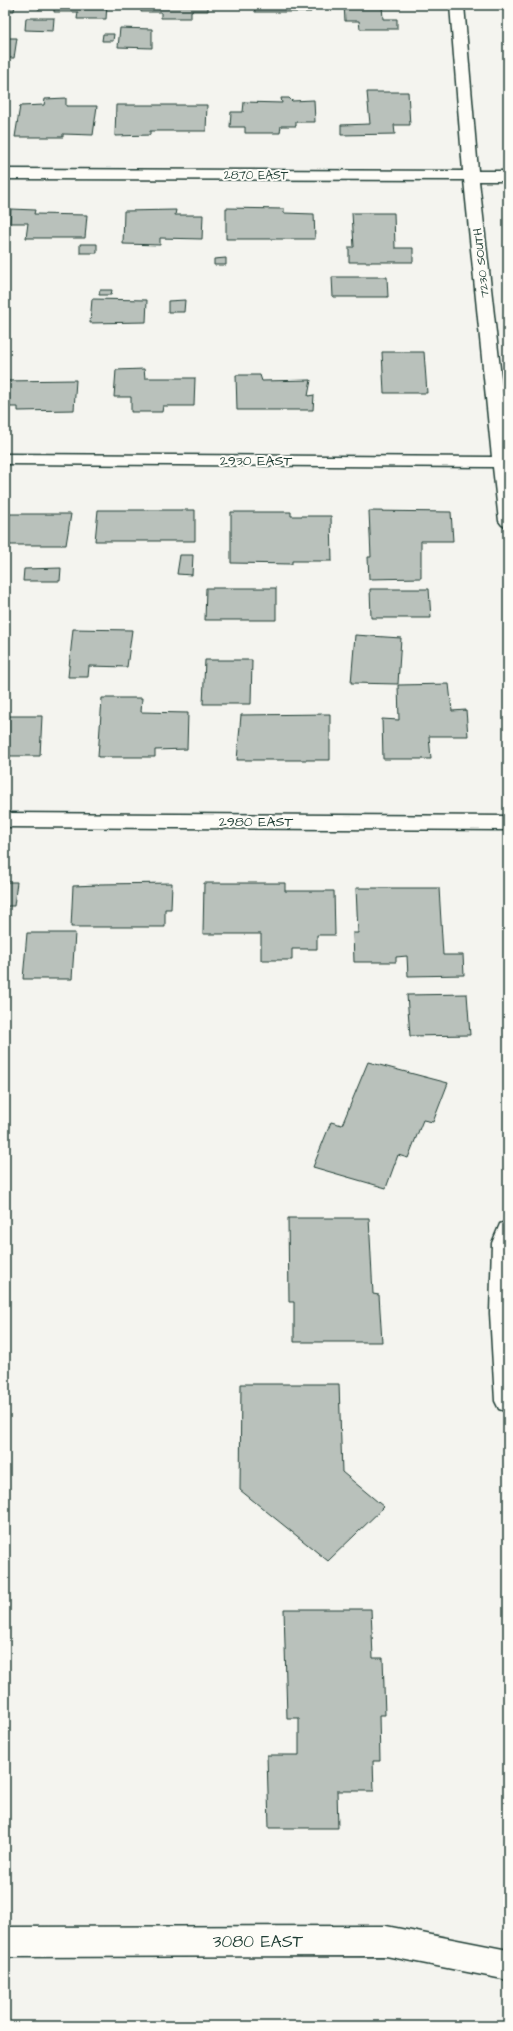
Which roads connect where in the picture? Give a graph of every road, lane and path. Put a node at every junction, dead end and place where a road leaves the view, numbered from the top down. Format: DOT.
graph roads {
  1 [pos="457,5"];
  2 [pos="5,174"];
  3 [pos="471,176"];
  4 [pos="508,176"];
  5 [pos="5,459"];
  6 [pos="505,462"];
  7 [pos="508,521"];
  8 [pos="5,820"];
  9 [pos="508,823"];
  10 [pos="508,1231"];
  11 [pos="508,1401"];
  12 [pos="5,1942"];
  13 [pos="508,1965"];
  1 -- 3 [label="street, 7230 SOUTH"];
  2 -- 3 [label="street, 2870 EAST"];
  3 -- 4 [label="street, 2870 EAST"];
  3 -- 6 [label="street, 7230 SOUTH"];
  5 -- 6 [label="street, 2930 EAST"];
  6 -- 7 [label="street, 7230 SOUTH"];
  8 -- 9 [label="street, 2980 EAST"];
  10 -- 11 [label="street"];
  12 -- 13 [label="street, 3080 EAST"];
}
